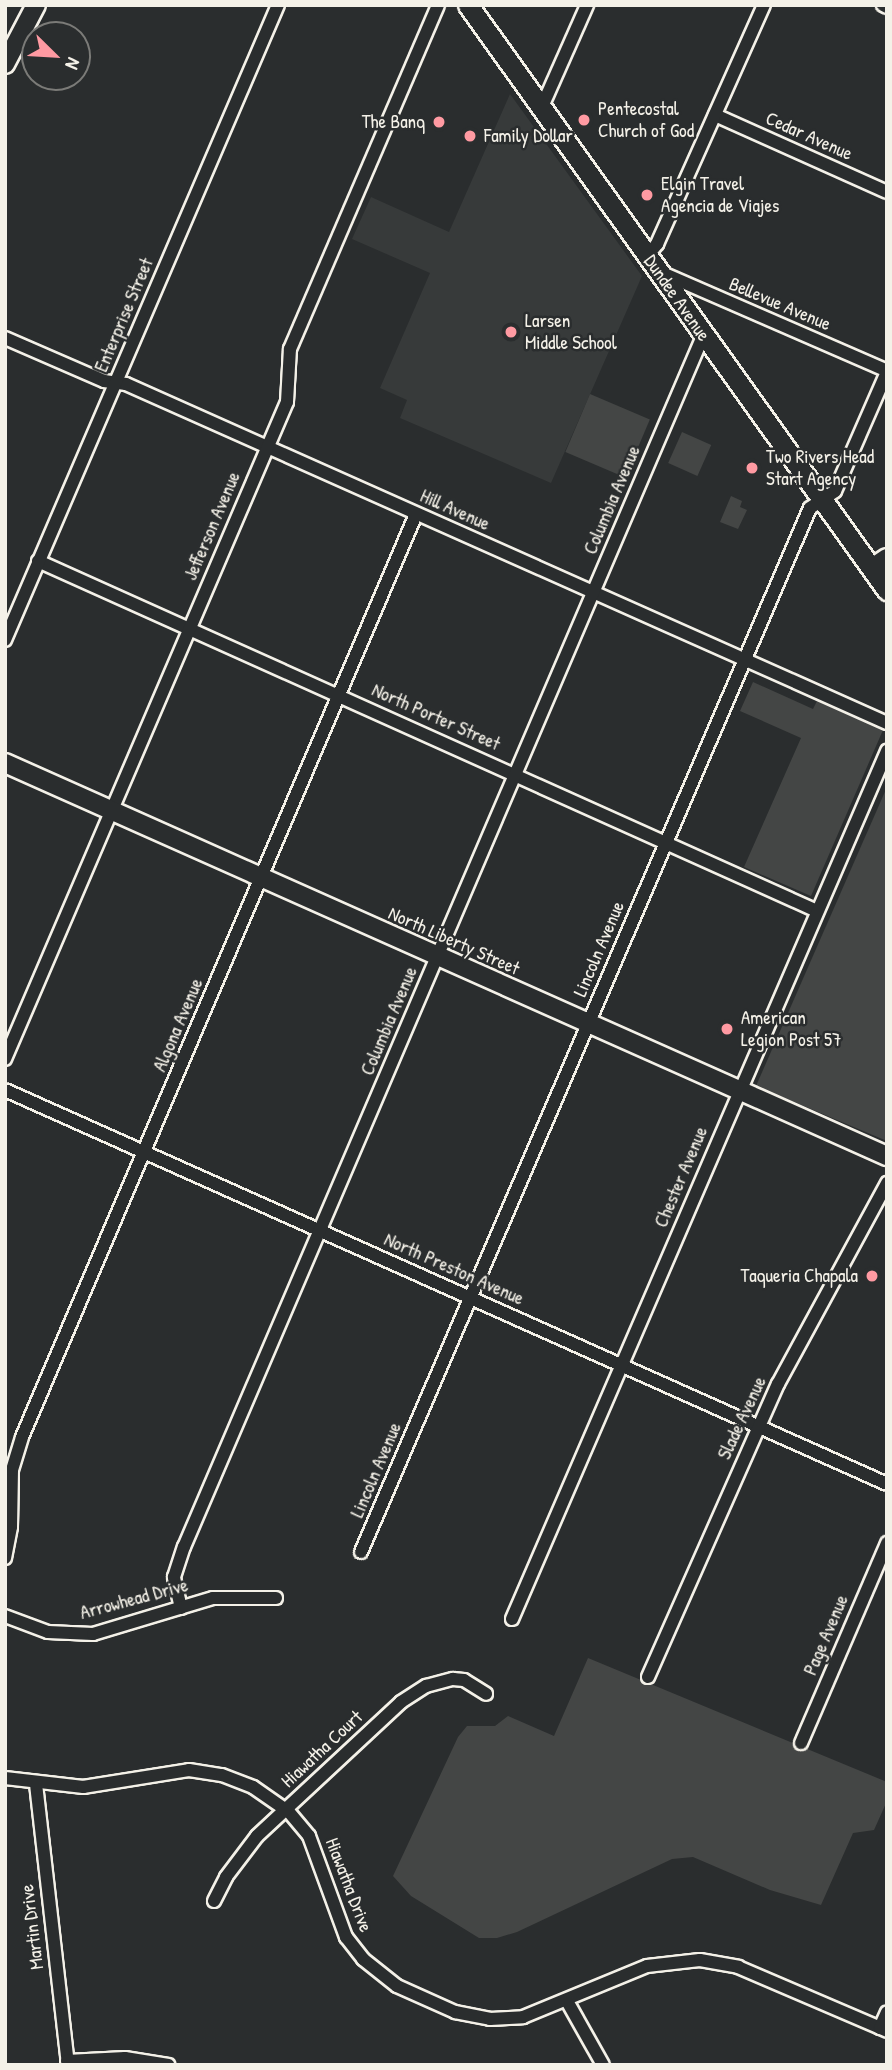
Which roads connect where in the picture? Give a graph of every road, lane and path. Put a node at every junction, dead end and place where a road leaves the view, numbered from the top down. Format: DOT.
graph roads {
  1 [pos="36,5"];
  2 [pos="278,5"];
  3 [pos="438,5"];
  4 [pos="468,5"];
  5 [pos="587,5"];
  6 [pos="764,5"];
  7 [pos="5,64"];
  8 [pos="541,109"];
  9 [pos="715,115"];
  10 [pos="887,191"];
  11 [pos="653,264"];
  12 [pos="703,336"];
  13 [pos="5,338"];
  14 [pos="887,371"];
  15 [pos="115,383"];
  16 [pos="267,446"];
  17 [pos="822,498"];
  18 [pos="416,514"];
  19 [pos="38,561"];
  20 [pos="879,563"];
  21 [pos="887,590"];
  22 [pos="594,592"];
  23 [pos="190,628"];
  24 [pos="5,639"];
  25 [pos="746,660"];
  26 [pos="341,695"];
  27 [pos="887,723"];
  28 [pos="887,751"];
  29 [pos="5,763"];
  30 [pos="517,774"];
  31 [pos="111,810"];
  32 [pos="665,842"];
  33 [pos="261,877"];
  34 [pos="817,911"];
  35 [pos="437,957"];
  36 [pos="588,1022"];
  37 [pos="5,1059"];
  38 [pos="5,1090"];
  39 [pos="739,1090"];
  40 [pos="144,1152"];
  41 [pos="887,1156"];
  42 [pos="887,1183"];
  43 [pos="321,1230"];
  44 [pos="471,1297"];
  45 [pos="621,1365"];
  46 [pos="758,1427"];
  47 [pos="887,1484"];
  48 [pos="887,1543"];
  49 [pos="361,1552"];
  50 [pos="5,1558"];
  51 [pos="276,1598"];
  52 [pos="181,1608"];
  53 [pos="5,1616"];
  54 [pos="512,1619"];
  55 [pos="648,1677"];
  56 [pos="486,1695"];
  57 [pos="801,1743"];
  58 [pos="5,1778"];
  59 [pos="36,1784"];
  60 [pos="286,1809"];
  61 [pos="214,1901"];
  62 [pos="567,2001"];
  63 [pos="887,2012"];
  64 [pos="883,2029"];
  65 [pos="68,2063"];
  66 [pos="168,2065"];
  67 [pos="603,2065"];
  1 -- 7 [label="main road"];
  2 -- 15 [label="street, Enterprise Street"];
  3 -- 16 [label="street, Jefferson Avenue"];
  4 -- 8 [label="main road, Dundee Avenue"];
  5 -- 8 [label="street"];
  6 -- 9 [label="street"];
  8 -- 11 [label="main road, Dundee Avenue"];
  9 -- 10 [label="street, Cedar Avenue"];
  9 -- 11 [label="street"];
  11 -- 12 [label="main road, Dundee Avenue"];
  11 -- 14 [label="street, Bellevue Avenue"];
  12 -- 17 [label="main road, Dundee Avenue"];
  12 -- 22 [label="street, Columbia Avenue"];
  13 -- 15 [label="street, Hill Avenue"];
  14 -- 17 [label="street, Lincoln Avenue"];
  15 -- 16 [label="street, Hill Avenue"];
  15 -- 19 [label="street, Enterprise Street"];
  16 -- 18 [label="street, Hill Avenue"];
  16 -- 23 [label="street, Jefferson Avenue"];
  17 -- 20 [label="main road, Dundee Avenue"];
  17 -- 25 [label="street, Lincoln Avenue"];
  18 -- 22 [label="street, Hill Avenue"];
  18 -- 26 [label="street, Algona Avenue"];
  19 -- 23 [label="street, North Porter Street"];
  19 -- 24 [label="street, Enterprise Street"];
  20 -- 21 [label="main road, Dundee Avenue"];
  22 -- 25 [label="street, Hill Avenue"];
  22 -- 30 [label="street, Columbia Avenue"];
  23 -- 26 [label="street, North Porter Street"];
  23 -- 31 [label="street, Jefferson Avenue"];
  25 -- 27 [label="street, Hill Avenue"];
  25 -- 32 [label="street, Lincoln Avenue"];
  26 -- 30 [label="street, North Porter Street"];
  26 -- 33 [label="street, Algona Avenue"];
  28 -- 34 [label="street, Chester Avenue"];
  29 -- 31 [label="main road, North Liberty Street"];
  30 -- 32 [label="street, North Porter Street"];
  30 -- 35 [label="street, Columbia Avenue"];
  31 -- 33 [label="main road, North Liberty Street"];
  31 -- 37 [label="street, Jefferson Avenue"];
  32 -- 34 [label="street, North Porter Street"];
  32 -- 36 [label="street, Lincoln Avenue"];
  33 -- 35 [label="main road, North Liberty Street"];
  33 -- 40 [label="street, Algona Avenue"];
  34 -- 39 [label="street, Chester Avenue"];
  35 -- 36 [label="main road, North Liberty Street"];
  35 -- 43 [label="street, Columbia Avenue"];
  36 -- 39 [label="main road, North Liberty Street"];
  36 -- 44 [label="street, Lincoln Avenue"];
  38 -- 40 [label="street, North Preston Avenue"];
  39 -- 41 [label="main road, North Liberty Street"];
  39 -- 45 [label="street, Chester Avenue"];
  40 -- 43 [label="street, North Preston Avenue"];
  40 -- 50 [label="street, Algona Avenue"];
  42 -- 46 [label="street, Slade Avenue"];
  43 -- 44 [label="street, North Preston Avenue"];
  43 -- 52 [label="street, Columbia Avenue"];
  44 -- 45 [label="street, North Preston Avenue"];
  44 -- 49 [label="street, Lincoln Avenue"];
  45 -- 46 [label="street, North Preston Avenue"];
  45 -- 54 [label="street, Chester Avenue"];
  46 -- 47 [label="street, North Preston Avenue"];
  46 -- 55 [label="street, Slade Avenue"];
  48 -- 57 [label="street, Page Avenue"];
  51 -- 52 [label="street, Arrowhead Drive"];
  52 -- 53 [label="street, Arrowhead Drive"];
  56 -- 60 [label="street, Hiawatha Court"];
  58 -- 59 [label="street, Hiawatha Drive"];
  59 -- 60 [label="street, Hiawatha Drive"];
  59 -- 65 [label="street, Martin Drive"];
  60 -- 61 [label="street, Hiawatha Court"];
  60 -- 62 [label="street, Hiawatha Drive"];
  62 -- 64 [label="street, Hiawatha Drive"];
  62 -- 67 [label="street"];
  63 -- 64 [label="street"];
  65 -- 66 [label="street"];
}
